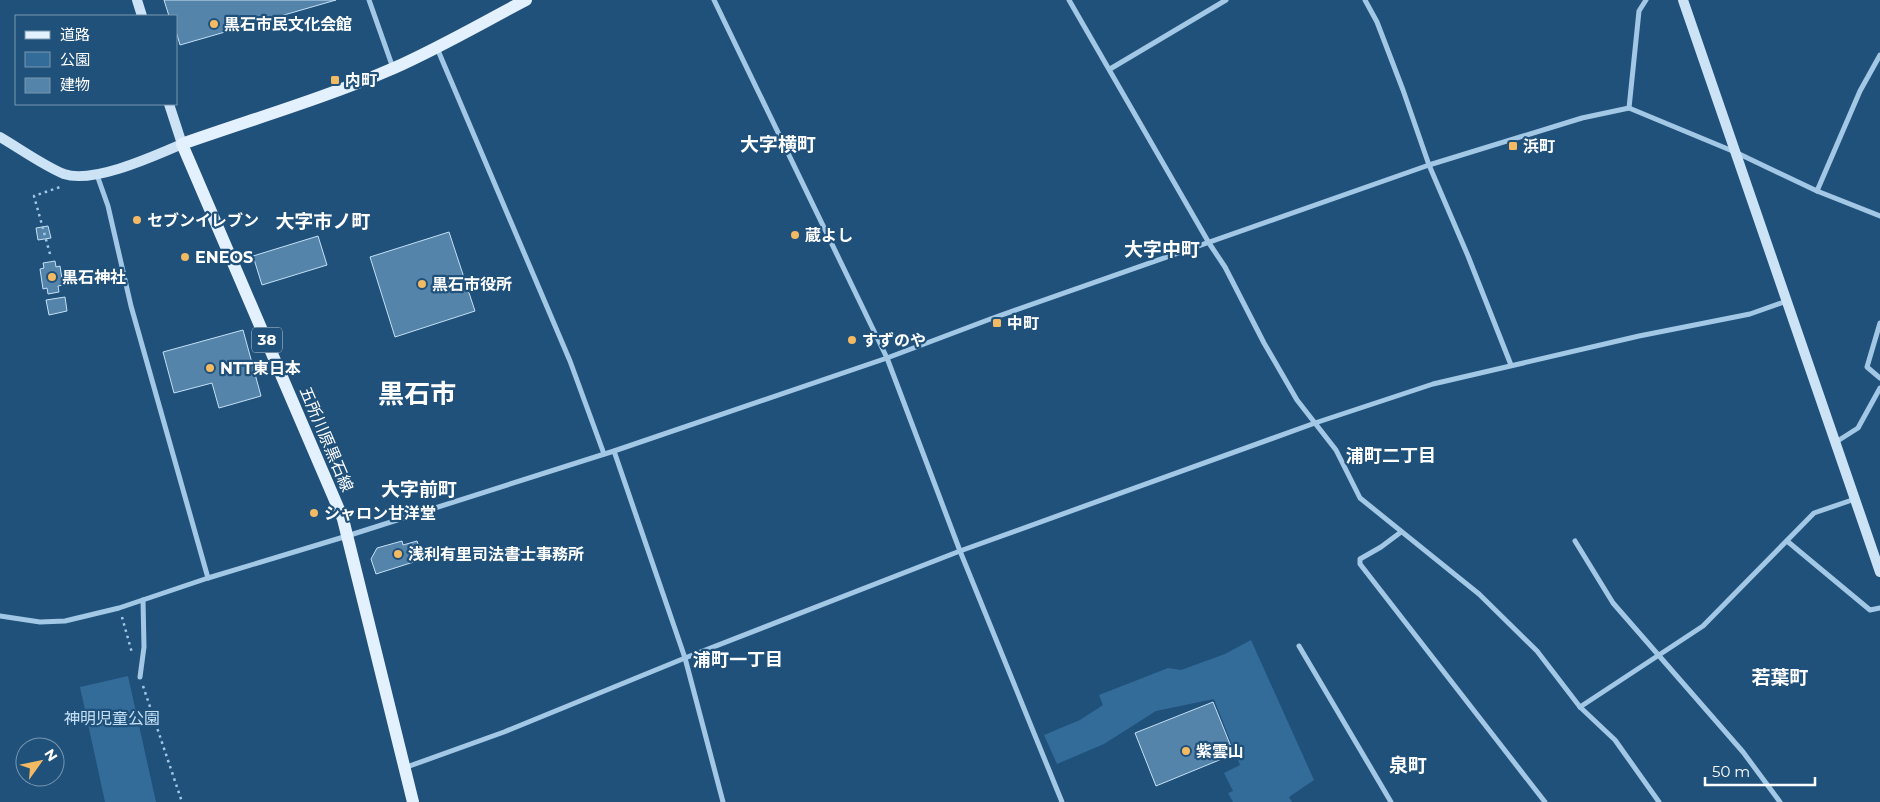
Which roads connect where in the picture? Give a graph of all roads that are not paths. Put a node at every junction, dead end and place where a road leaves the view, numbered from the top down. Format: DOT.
graph roads {
  1 [pos="137,0"];
  2 [pos="369,0"];
  3 [pos="526,0"];
  4 [pos="714,0"];
  5 [pos="1069,0"];
  6 [pos="1226,0"];
  7 [pos="1365,0"];
  8 [pos="1646,0"];
  9 [pos="1683,0"];
  10 [pos="142,15"];
  11 [pos="437,47"];
  12 [pos="1880,55"];
  13 [pos="393,68"];
  14 [pos="1110,69"];
  15 [pos="170,105"];
  16 [pos="1629,108"];
  17 [pos="0,137"];
  18 [pos="182,144"];
  19 [pos="1736,152"];
  20 [pos="1429,165"];
  21 [pos="97,175"];
  22 [pos="1816,191"];
  23 [pos="1880,216"];
  24 [pos="1209,242"];
  25 [pos="1787,301"];
  26 [pos="1880,323"];
  27 [pos="886,358"];
  28 [pos="1511,365"];
  29 [pos="1880,378"];
  30 [pos="1880,388"];
  31 [pos="1315,423"];
  32 [pos="1835,442"];
  33 [pos="614,451"];
  34 [pos="604,454"];
  35 [pos="1855,499"];
  36 [pos="1401,532"];
  37 [pos="348,536"];
  38 [pos="1787,540"];
  39 [pos="1575,541"];
  40 [pos="960,551"];
  41 [pos="1880,572"];
  42 [pos="208,578"];
  43 [pos="143,600"];
  44 [pos="1880,608"];
  45 [pos="0,616"];
  46 [pos="1299,646"];
  47 [pos="1660,656"];
  48 [pos="685,658"];
  49 [pos="140,677"];
  50 [pos="1580,706"];
  51 [pos="404,768"];
  52 [pos="413,802"];
  53 [pos="724,802"];
  54 [pos="1062,802"];
  55 [pos="1391,802"];
  56 [pos="1545,802"];
  57 [pos="1658,802"];
  58 [pos="1780,802"];
  1 -- 10 [label="street"];
  2 -- 13 [label="street"];
  3 -- 11 [label="main road"];
  4 -- 27 [label="street"];
  5 -- 14 [label="street"];
  6 -- 14 [label="street"];
  7 -- 20 [label="street"];
  8 -- 16 [label="street"];
  9 -- 19 [label="street"];
  11 -- 13 [label="main road"];
  11 -- 34 [label="street"];
  12 -- 22 [label="street"];
  13 -- 18 [label="main road"];
  14 -- 24 [label="street"];
  15 -- 18 [label="street"];
  16 -- 19 [label="street"];
  16 -- 20 [label="street"];
  17 -- 21 [label="street"];
  18 -- 21 [label="street"];
  18 -- 37 [label="main road, 五所川原黒石線 / 38"];
  19 -- 22 [label="street"];
  19 -- 25 [label="street"];
  20 -- 24 [label="street"];
  20 -- 28 [label="street"];
  21 -- 42 [label="street"];
  22 -- 23 [label="street"];
  24 -- 27 [label="street"];
  24 -- 31 [label="street"];
  25 -- 28 [label="street"];
  25 -- 32 [label="street"];
  26 -- 29 [label="street"];
  27 -- 33 [label="street"];
  27 -- 40 [label="street"];
  28 -- 31 [label="street"];
  30 -- 32 [label="street"];
  31 -- 36 [label="street"];
  31 -- 40 [label="street"];
  32 -- 35 [label="street"];
  33 -- 34 [label="street"];
  33 -- 48 [label="street"];
  34 -- 37 [label="street"];
  35 -- 38 [label="street"];
  35 -- 41 [label="street"];
  36 -- 50 [label="street"];
  36 -- 56 [label="street"];
  37 -- 42 [label="street"];
  37 -- 51 [label="main road, 五所川原黒石線 / 38"];
  38 -- 44 [label="street"];
  38 -- 47 [label="street"];
  39 -- 47 [label="street"];
  40 -- 48 [label="street"];
  40 -- 54 [label="street"];
  42 -- 43 [label="street"];
  43 -- 45 [label="street"];
  43 -- 49 [label="street"];
  46 -- 55 [label="street"];
  47 -- 50 [label="street"];
  47 -- 58 [label="street"];
  48 -- 51 [label="street"];
  48 -- 53 [label="street"];
  50 -- 57 [label="street"];
  51 -- 52 [label="main road, 五所川原黒石線 / 38"];
}
